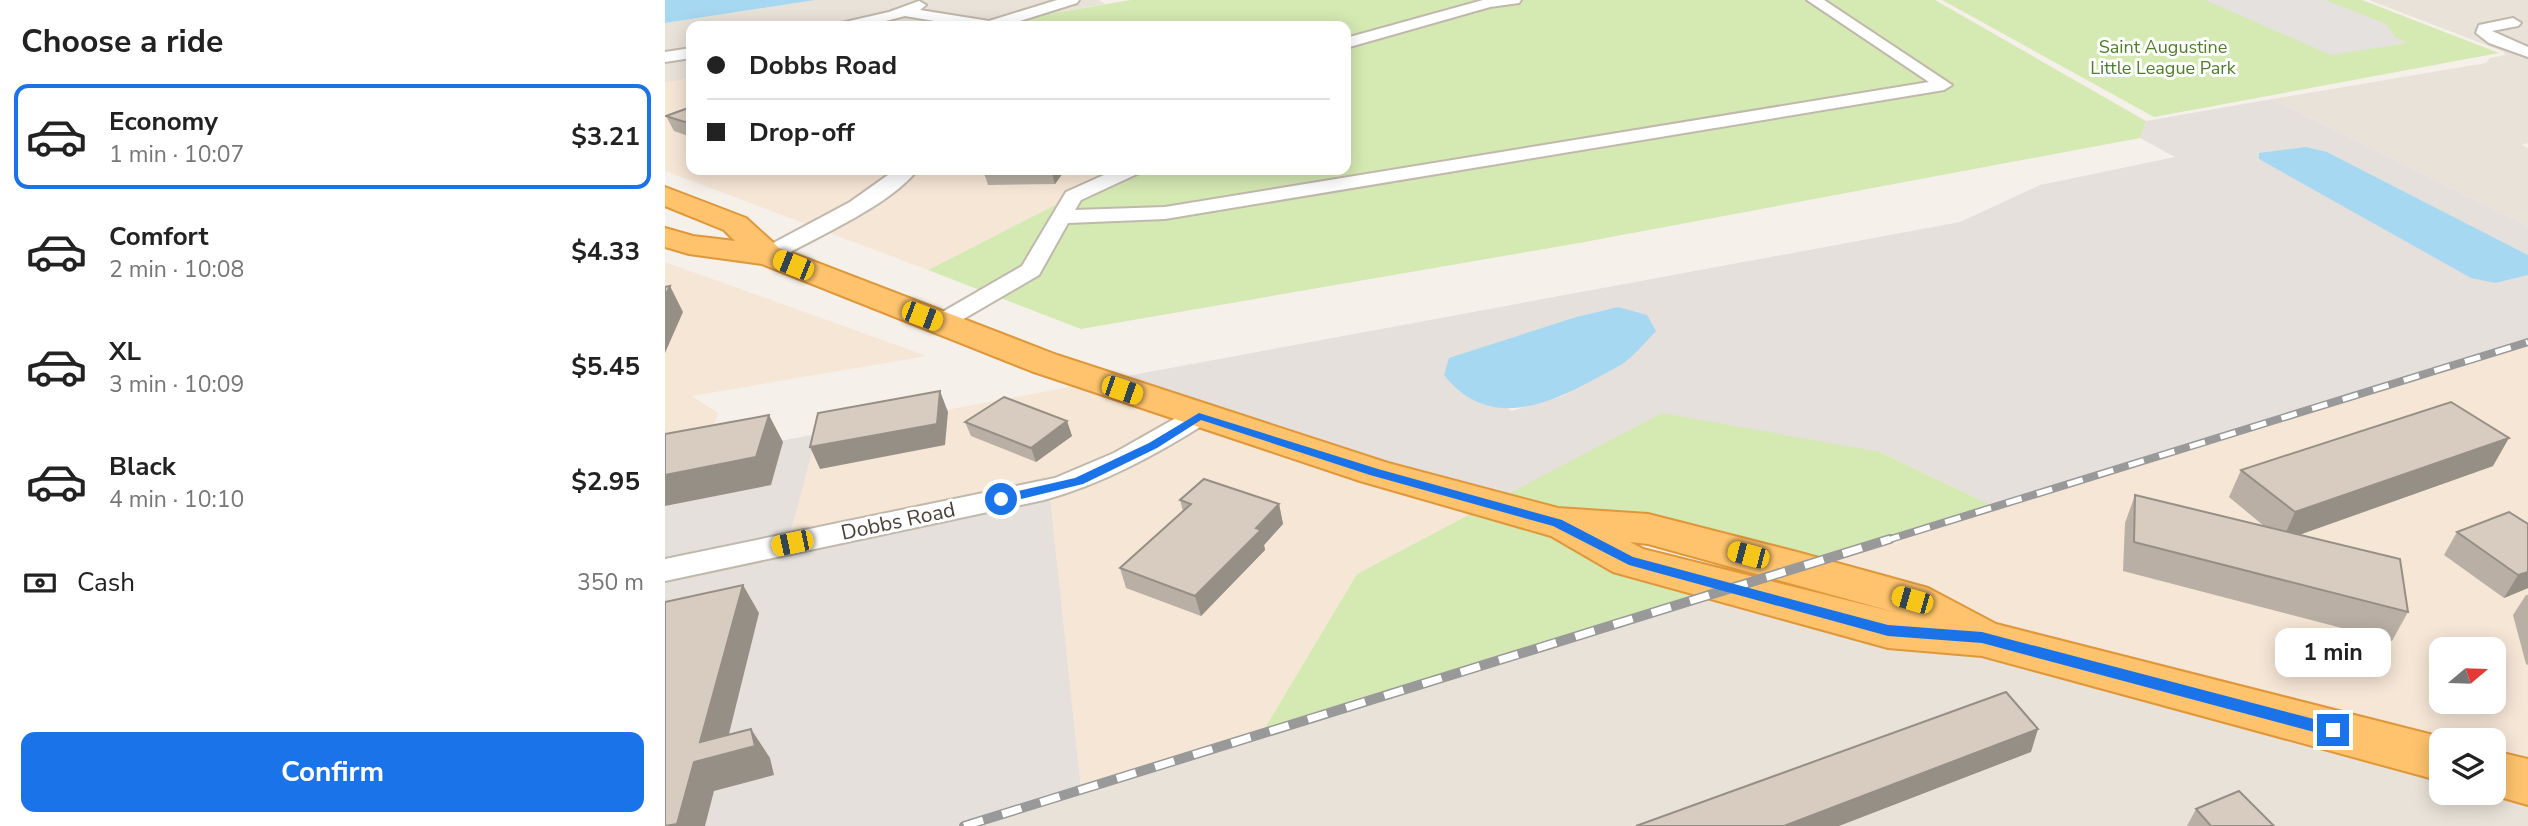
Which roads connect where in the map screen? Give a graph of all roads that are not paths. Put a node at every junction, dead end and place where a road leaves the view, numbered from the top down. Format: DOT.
graph roads {
  1 [pos="926,0"];
  2 [pos="1072,0"];
  3 [pos="1514,0"];
  4 [pos="1814,0"];
  5 [pos="905,12"];
  6 [pos="867,21"];
  7 [pos="960,21"];
  8 [pos="1006,21"];
  9 [pos="2513,23"];
  10 [pos="1351,42"];
  11 [pos="2528,52"];
  12 [pos="686,54"];
  13 [pos="665,57"];
  14 [pos="900,175"];
  15 [pos="1119,175"];
  16 [pos="665,196"];
  17 [pos="1059,217"];
  18 [pos="665,237"];
  19 [pos="768,255"];
  20 [pos="940,323"];
  21 [pos="1199,416"];
  22 [pos="665,570"];
  23 [pos="2429,756"];
  24 [pos="2506,776"];
  25 [pos="2528,782"];
  1 -- 5 [label="street"];
  2 -- 8 [label="street"];
  3 -- 10 [label="street"];
  4 -- 17 [label="street"];
  5 -- 6 [label="street"];
  5 -- 7 [label="street"];
  9 -- 11 [label="street"];
  12 -- 13 [label="street"];
  14 -- 19 [label="street"];
  15 -- 17 [label="street"];
  16 -- 19 [label="highway"];
  17 -- 20 [label="street"];
  18 -- 19 [label="highway"];
  19 -- 20 [label="highway"];
  20 -- 21 [label="highway"];
  21 -- 22 [label="street, Dobbs Road"];
  21 -- 23 [label="highway"];
  24 -- 25 [label="highway"];
}
